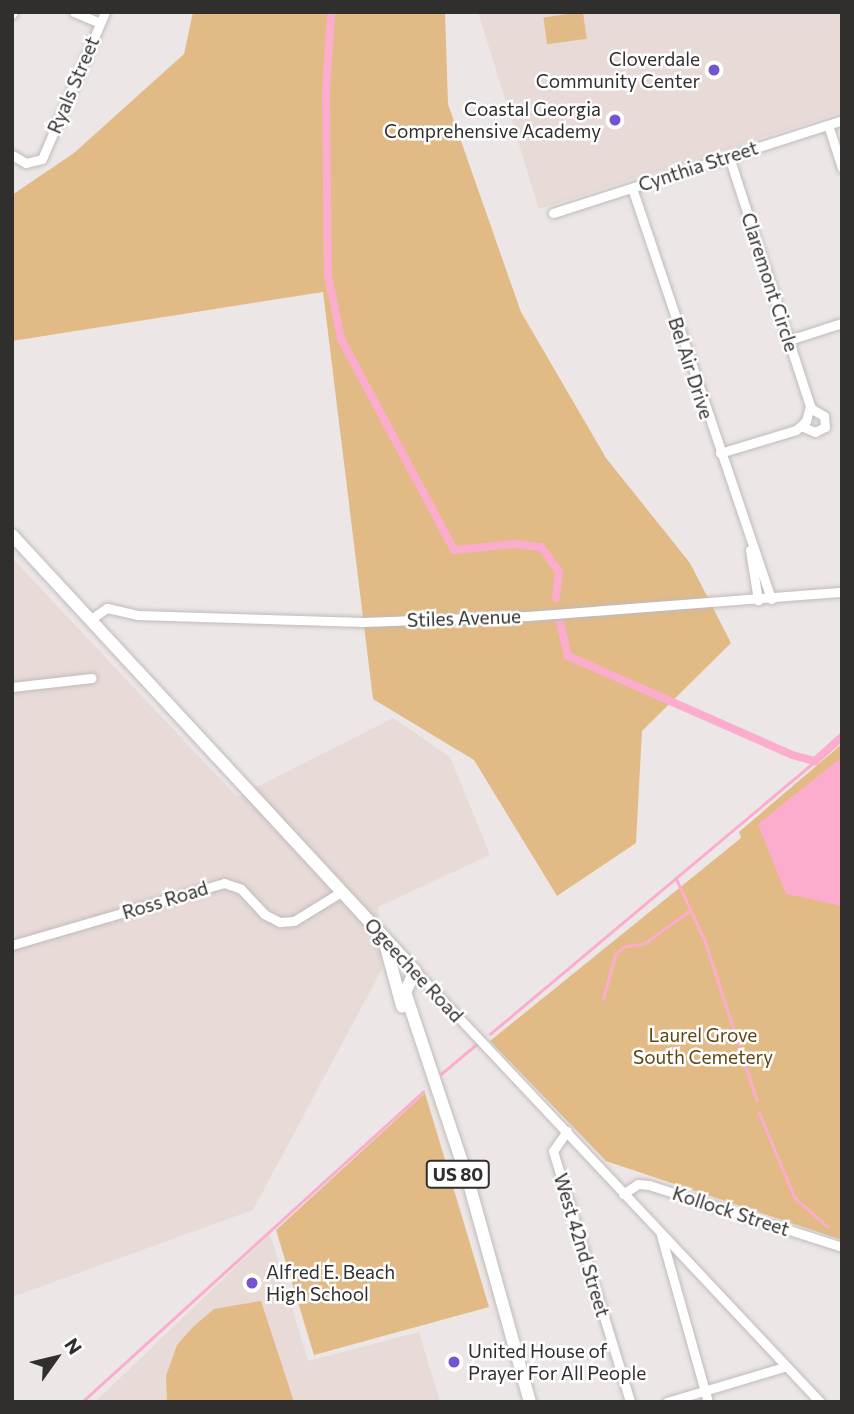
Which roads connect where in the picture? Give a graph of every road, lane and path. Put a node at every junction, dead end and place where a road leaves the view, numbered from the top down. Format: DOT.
graph roads {
  1 [pos="74,12"];
  2 [pos="104,12"];
  3 [pos="100,23"];
  4 [pos="842,120"];
  5 [pos="828,125"];
  6 [pos="12,155"];
  7 [pos="729,156"];
  8 [pos="842,169"];
  9 [pos="632,188"];
  10 [pos="554,213"];
  11 [pos="842,323"];
  12 [pos="789,340"];
  13 [pos="810,408"];
  14 [pos="801,426"];
  15 [pos="720,453"];
  16 [pos="12,535"];
  17 [pos="750,548"];
  18 [pos="842,592"];
  19 [pos="771,599"];
  20 [pos="758,600"];
  21 [pos="91,619"];
  22 [pos="92,678"];
  23 [pos="12,687"];
  24 [pos="341,892"];
  25 [pos="383,936"];
  26 [pos="12,946"];
  27 [pos="415,971"];
  28 [pos="567,1131"];
  29 [pos="623,1194"];
  30 [pos="660,1234"];
  31 [pos="842,1247"];
  32 [pos="785,1367"];
  33 [pos="705,1390"];
  34 [pos="523,1402"];
  35 [pos="530,1402"];
  36 [pos="630,1402"];
  37 [pos="667,1402"];
  38 [pos="708,1402"];
  39 [pos="820,1402"];
  1 -- 3 [label="street"];
  2 -- 3 [label="street, Ryals Street"];
  3 -- 6 [label="street, Ryals Street"];
  4 -- 5 [label="street, Cynthia Street"];
  5 -- 7 [label="street, Cynthia Street"];
  5 -- 8 [label="street"];
  7 -- 9 [label="street, Cynthia Street"];
  7 -- 12 [label="street, Claremont Circle"];
  9 -- 10 [label="street, Cynthia Street"];
  9 -- 15 [label="street, Bel Air Drive"];
  11 -- 12 [label="street"];
  12 -- 13 [label="street, Claremont Circle"];
  13 -- 14 [label="street"];
  13 -- 14 [label="street, Claremont Circle"];
  14 -- 15 [label="street, Claremont Circle"];
  15 -- 17 [label="street, Bel Air Drive"];
  16 -- 21 [label="main road, Ogeechee Road / US 80"];
  17 -- 19 [label="street, Bel Air Drive"];
  17 -- 20 [label="street, Bel Air Drive"];
  18 -- 19 [label="street, Stiles Avenue"];
  19 -- 20 [label="street, Stiles Avenue"];
  20 -- 21 [label="street, Stiles Avenue"];
  21 -- 24 [label="main road, Ogeechee Road / US 80"];
  22 -- 23 [label="street"];
  24 -- 25 [label="main road, Ogeechee Road / US 80"];
  24 -- 26 [label="street, Ross Road"];
  25 -- 27 [label="main road, Ogeechee Road / US 80"];
  25 -- 34 [label="main road, US 80"];
  27 -- 28 [label="street, Ogeechee Road"];
  27 -- 35 [label="main road, US 80"];
  28 -- 29 [label="street, Ogeechee Road"];
  28 -- 36 [label="street, West 42nd Street"];
  29 -- 30 [label="street, Ogeechee Road"];
  29 -- 31 [label="street, Kollock Street"];
  30 -- 32 [label="street, Ogeechee Road"];
  30 -- 33 [label="street"];
  32 -- 33 [label="street"];
  32 -- 39 [label="street, Ogeechee Road"];
  33 -- 37 [label="street"];
  33 -- 38 [label="street"];
}
